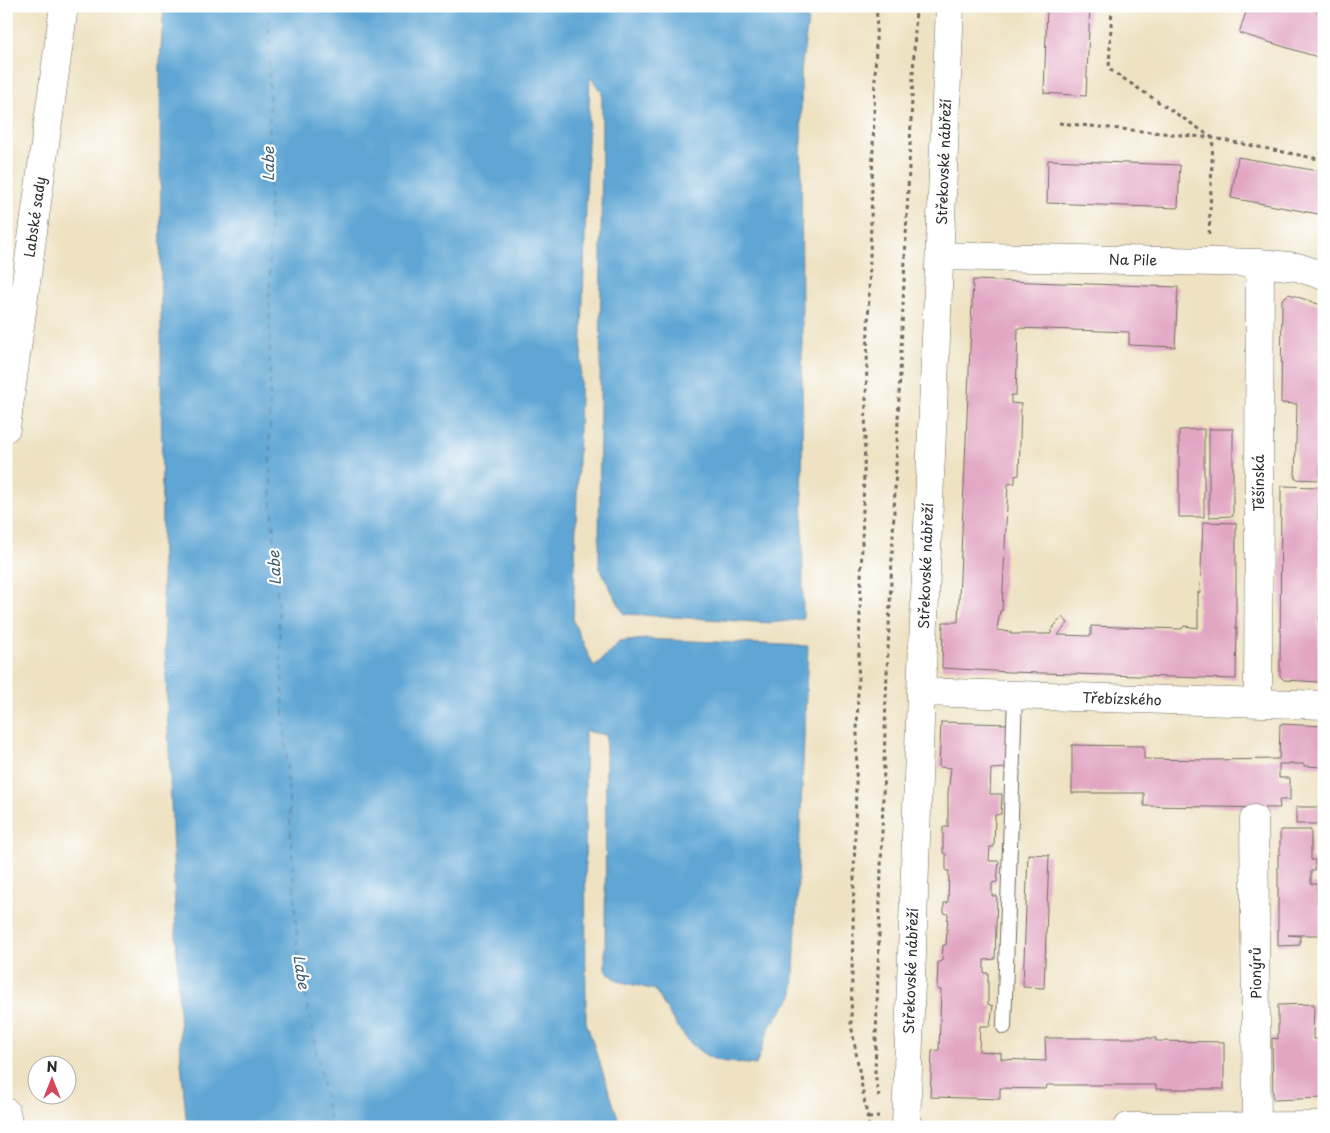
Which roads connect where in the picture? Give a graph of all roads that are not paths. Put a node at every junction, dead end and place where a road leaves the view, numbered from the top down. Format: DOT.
graph roads {
  1 [pos="64,6"];
  2 [pos="950,6"];
  3 [pos="940,256"];
  4 [pos="1260,264"];
  5 [pos="1324,276"];
  6 [pos="6,428"];
  7 [pos="921,692"];
  8 [pos="1016,695"];
  9 [pos="1258,703"];
  10 [pos="1324,705"];
  11 [pos="1254,819"];
  12 [pos="1004,1027"];
  13 [pos="6,1112"];
  14 [pos="1257,1126"];
  15 [pos="1324,1126"];
  16 [pos="9,1127"];
  17 [pos="906,1127"];
  18 [pos="1128,1127"];
  1 -- 6 [label="street, Labské sady"];
  2 -- 3 [label="street, Střekovské nábřeží"];
  3 -- 4 [label="street, Na Pile"];
  3 -- 7 [label="street, Střekovské nábřeží"];
  4 -- 5 [label="street, Na Pile"];
  4 -- 9 [label="street, Těšínská"];
  7 -- 8 [label="street, Třebízského"];
  7 -- 17 [label="street, Střekovské nábřeží"];
  8 -- 9 [label="street, Třebízského"];
  8 -- 12 [label="lane"];
  9 -- 10 [label="street, Třebízského"];
  11 -- 14 [label="street, Pionýrů"];
  13 -- 16 [label="street"];
  14 -- 15 [label="street"];
  14 -- 18 [label="street"];
}
